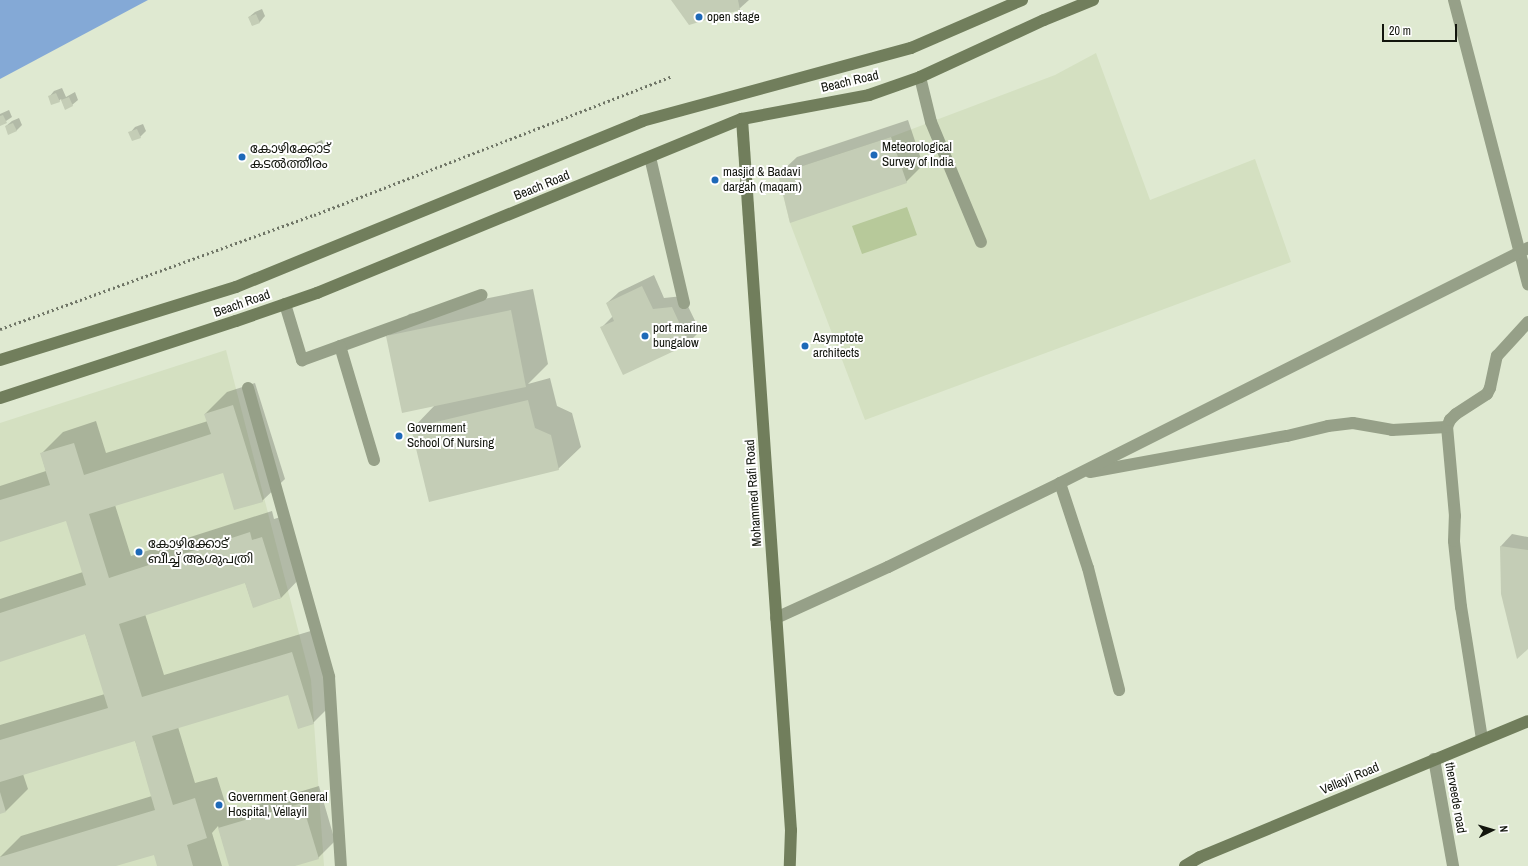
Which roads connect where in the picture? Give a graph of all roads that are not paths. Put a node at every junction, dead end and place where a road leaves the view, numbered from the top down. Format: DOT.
graph roads {
  1 [pos="1022,0"];
  2 [pos="1093,0"];
  3 [pos="1454,0"];
  4 [pos="920,77"];
  5 [pos="742,119"];
  6 [pos="650,157"];
  7 [pos="981,242"];
  8 [pos="1524,250"];
  9 [pos="1528,285"];
  10 [pos="482,295"];
  11 [pos="684,303"];
  12 [pos="285,304"];
  13 [pos="1528,322"];
  14 [pos="340,346"];
  15 [pos="0,360"];
  16 [pos="248,388"];
  17 [pos="0,398"];
  18 [pos="1447,427"];
  19 [pos="374,460"];
  20 [pos="1075,475"];
  21 [pos="1060,483"];
  22 [pos="776,618"];
  23 [pos="1119,690"];
  24 [pos="1528,721"];
  25 [pos="1482,739"];
  26 [pos="1434,758"];
  27 [pos="341,866"];
  28 [pos="790,866"];
  29 [pos="1186,866"];
  30 [pos="1453,866"];
  1 -- 15 [label="main road, Beach Road"];
  2 -- 4 [label="main road, Beach Road"];
  3 -- 8 [label="street"];
  4 -- 5 [label="main road, Beach Road"];
  4 -- 7 [label="street"];
  5 -- 6 [label="main road, Beach Road"];
  5 -- 22 [label="main road, Mohammed Rafi Road"];
  6 -- 11 [label="street"];
  6 -- 12 [label="main road, Beach Road"];
  8 -- 9 [label="street"];
  8 -- 20 [label="street"];
  10 -- 14 [label="street"];
  12 -- 14 [label="street"];
  12 -- 17 [label="main road, Beach Road"];
  13 -- 18 [label="street"];
  14 -- 19 [label="street"];
  16 -- 27 [label="street"];
  18 -- 20 [label="street"];
  18 -- 25 [label="street"];
  20 -- 21 [label="street"];
  21 -- 22 [label="street"];
  21 -- 23 [label="street"];
  22 -- 28 [label="main road, Mohammed Rafi Road"];
  24 -- 25 [label="main road, Vellayil Road"];
  25 -- 26 [label="main road, Vellayil Road"];
  26 -- 29 [label="main road, Vellayil Road"];
  26 -- 30 [label="street, therveede road"];
}
